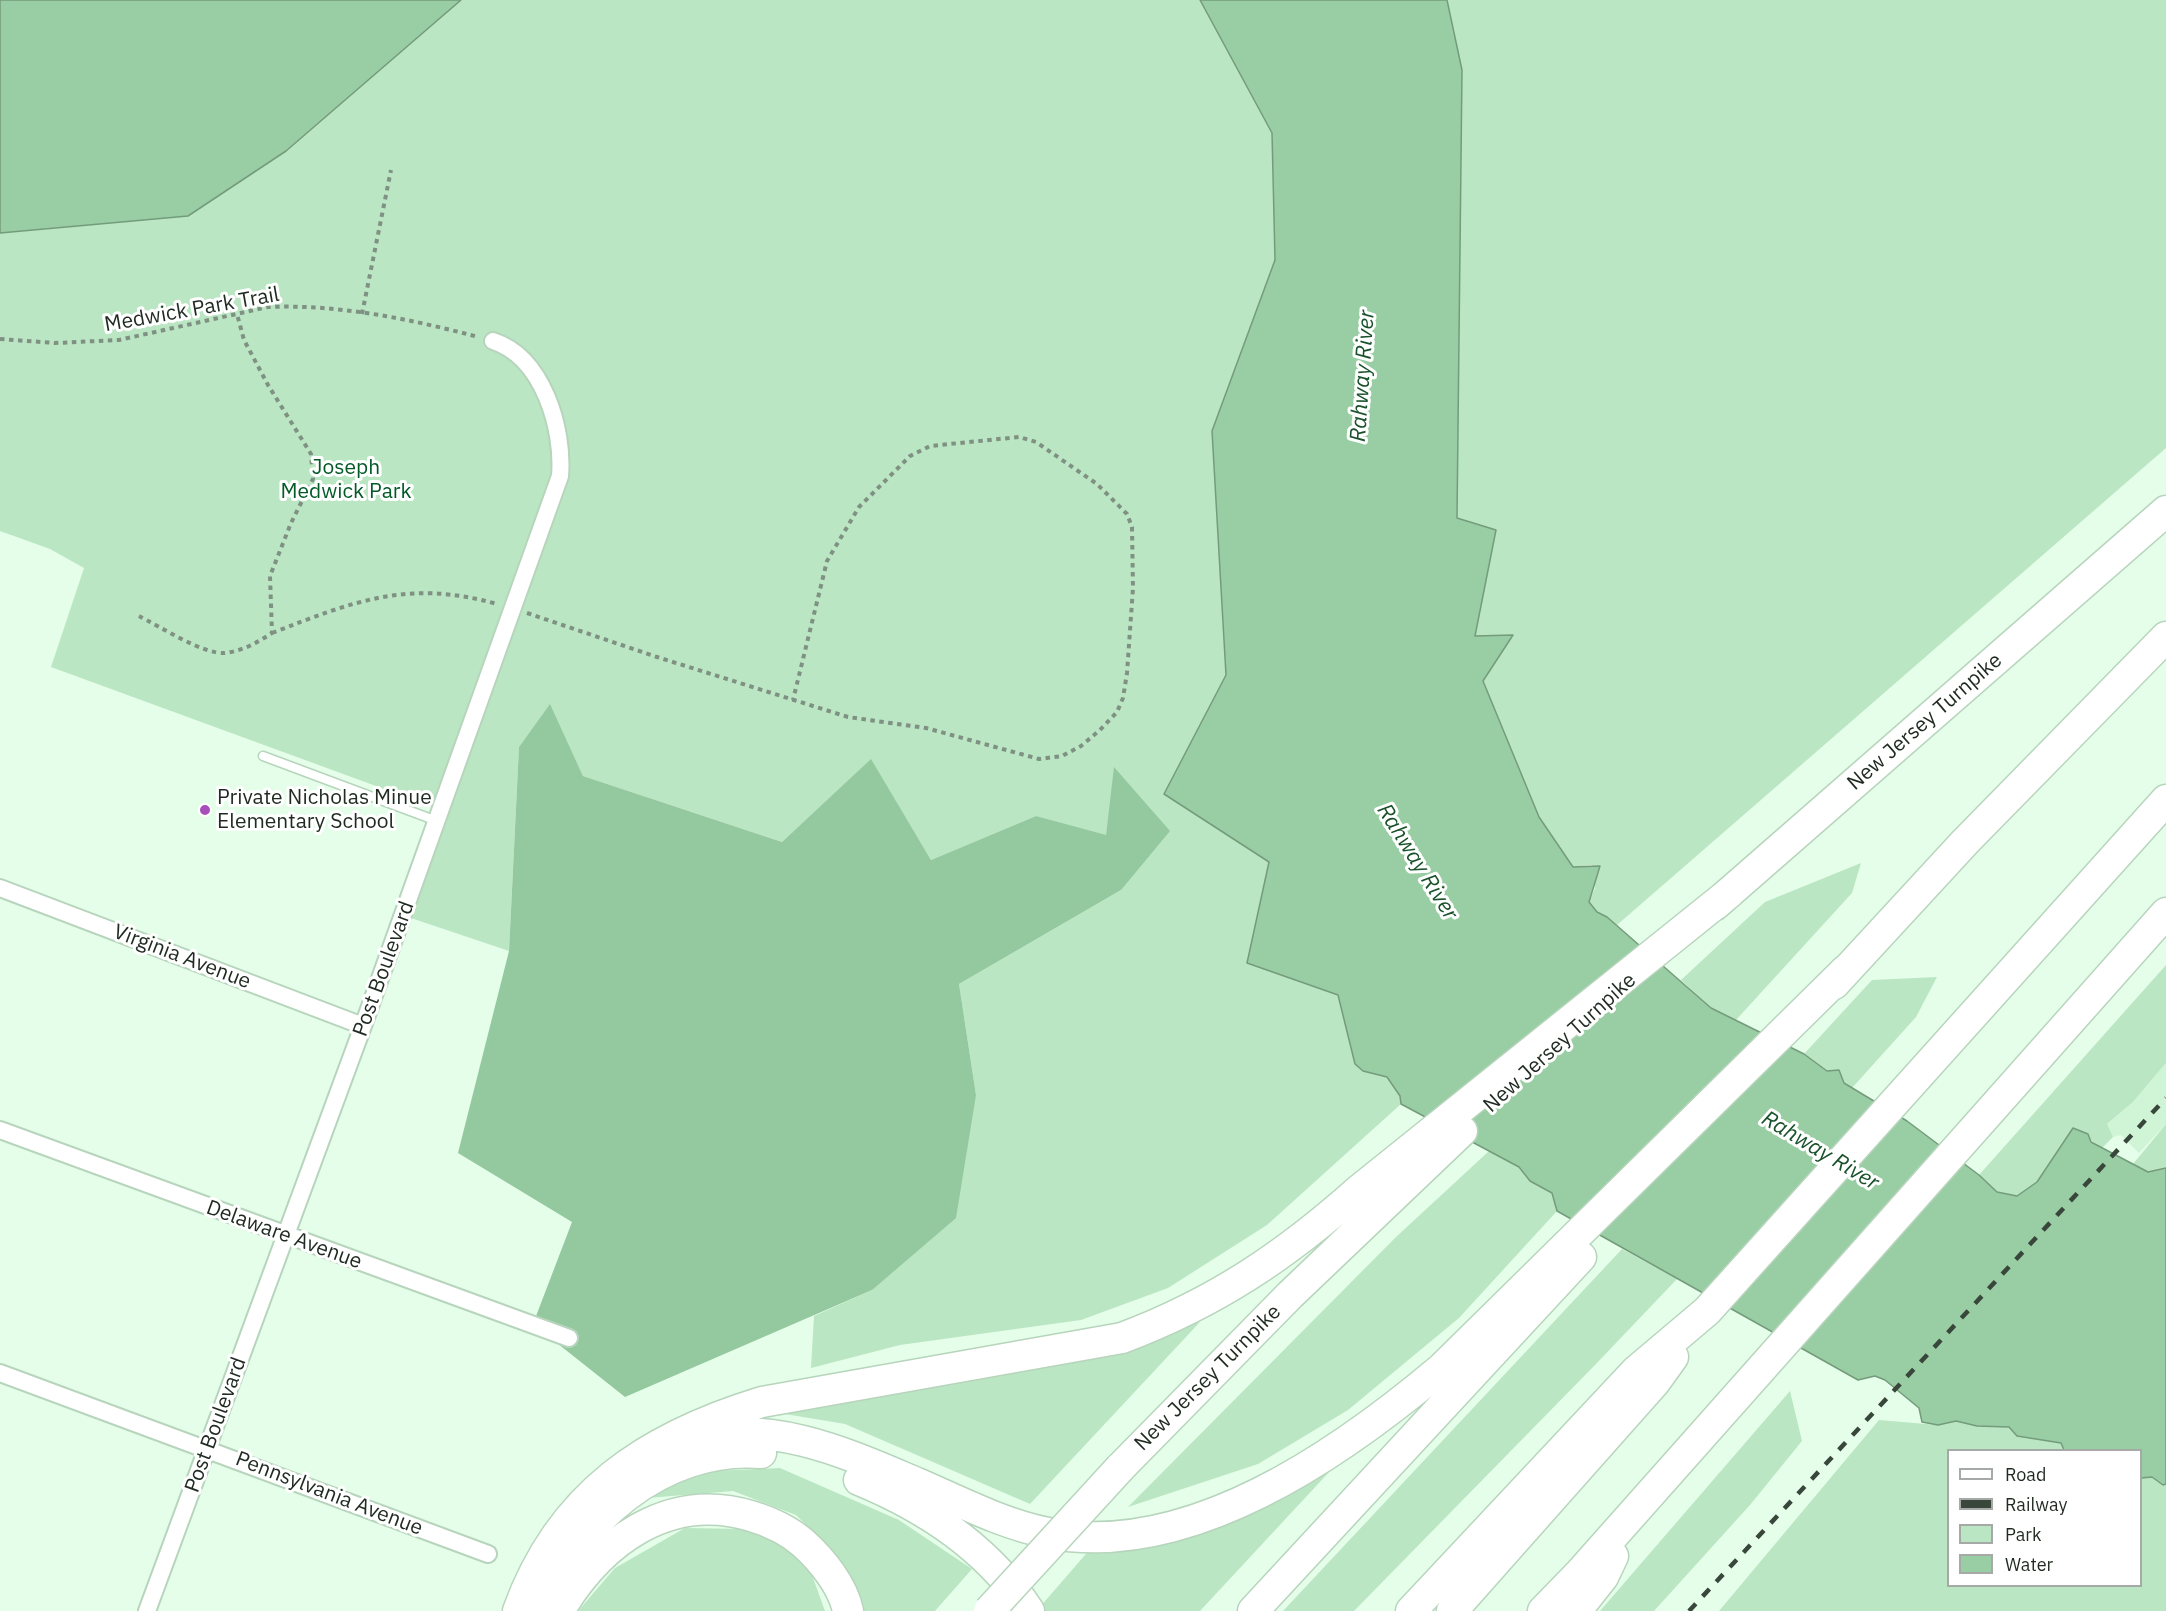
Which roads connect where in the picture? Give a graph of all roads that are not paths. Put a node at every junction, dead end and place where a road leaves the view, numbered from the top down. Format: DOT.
graph roads {
  1 [pos="493,341"];
  2 [pos="2166,511"];
  3 [pos="2166,637"];
  4 [pos="263,756"];
  5 [pos="2166,800"];
  6 [pos="438,821"];
  7 [pos="0,888"];
  8 [pos="2166,913"];
  9 [pos="363,1026"];
  10 [pos="0,1130"];
  11 [pos="1371,1198"];
  12 [pos="286,1236"];
  13 [pos="1525,1300"];
  14 [pos="569,1338"];
  15 [pos="0,1373"];
  16 [pos="1646,1377"];
  17 [pos="208,1448"];
  18 [pos="645,1451"];
  19 [pos="489,1554"];
  20 [pos="1592,1575"];
  21 [pos="147,1611"];
  22 [pos="518,1611"];
  23 [pos="540,1611"];
  24 [pos="559,1611"];
  25 [pos="848,1611"];
  26 [pos="989,1611"];
  27 [pos="1029,1611"];
  28 [pos="1253,1611"];
  29 [pos="1412,1611"];
  30 [pos="1452,1611"];
  31 [pos="1543,1611"];
  32 [pos="1576,1611"];
  1 -- 6 [label="street, Post Boulevard"];
  2 -- 11 [label="highway, New Jersey Turnpike"];
  3 -- 13 [label="highway"];
  4 -- 6 [label="lane"];
  5 -- 16 [label="highway"];
  6 -- 9 [label="street, Post Boulevard"];
  7 -- 9 [label="street, Virginia Avenue"];
  8 -- 20 [label="highway"];
  9 -- 12 [label="street, Post Boulevard"];
  10 -- 12 [label="street, Delaware Avenue"];
  11 -- 18 [label="highway"];
  11 -- 26 [label="highway, New Jersey Turnpike, bridge"];
  12 -- 14 [label="street, Delaware Avenue"];
  12 -- 17 [label="street, Post Boulevard"];
  13 -- 18 [label="highway"];
  13 -- 28 [label="highway"];
  15 -- 17 [label="street, Pennsylvania Avenue"];
  16 -- 29 [label="highway"];
  16 -- 30 [label="highway"];
  17 -- 19 [label="street, Pennsylvania Avenue"];
  17 -- 21 [label="street, Post Boulevard"];
  18 -- 22 [label="highway"];
  20 -- 31 [label="highway"];
  20 -- 32 [label="highway"];
  23 -- 27 [label="highway"];
  24 -- 25 [label="highway"];
}
